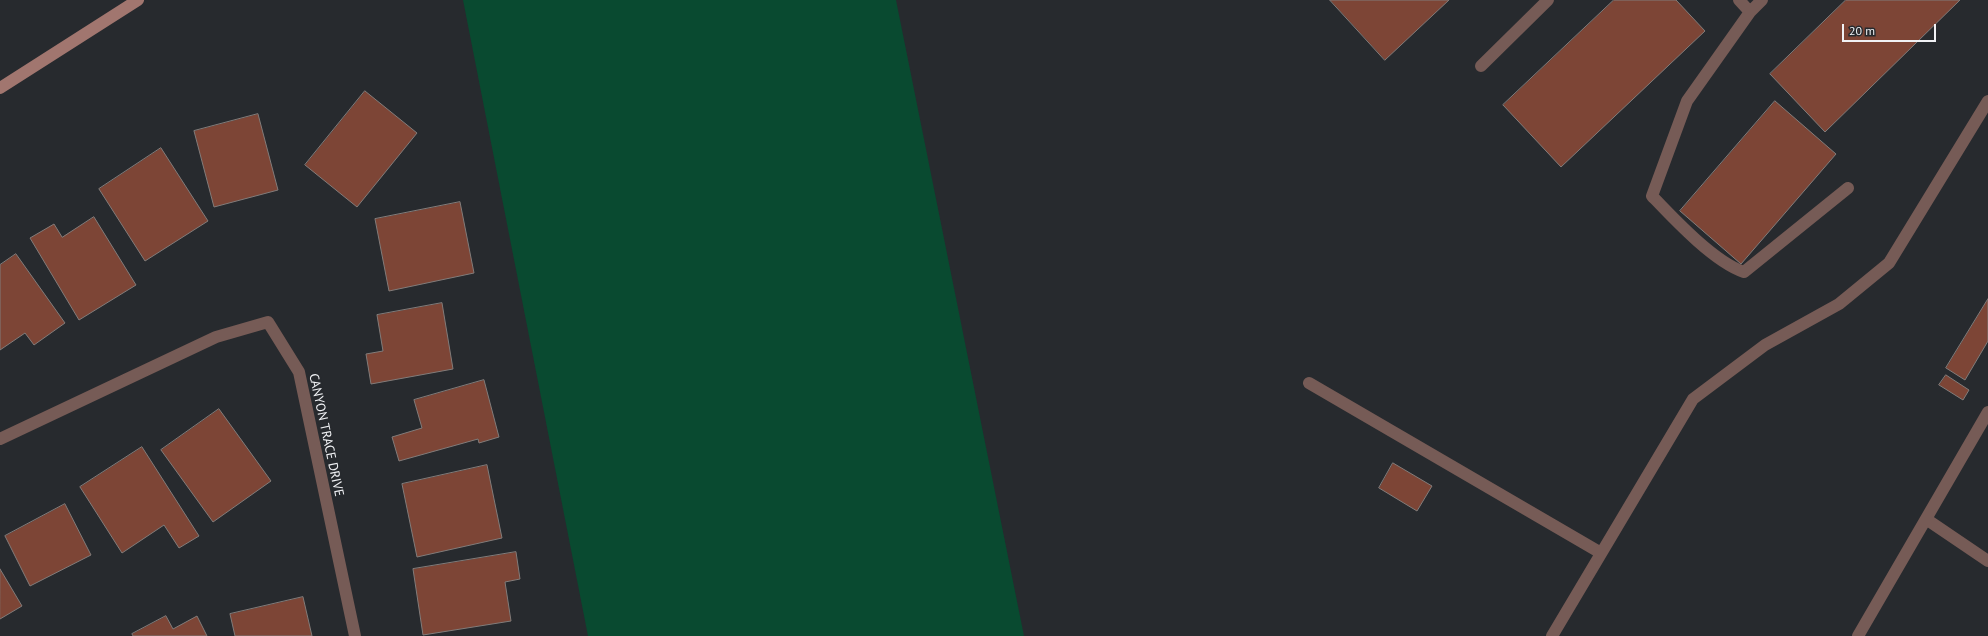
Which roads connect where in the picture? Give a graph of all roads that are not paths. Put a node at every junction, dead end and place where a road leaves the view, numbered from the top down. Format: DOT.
graph roads {
  1 [pos="138,0"];
  2 [pos="1548,0"];
  3 [pos="1739,0"];
  4 [pos="1762,0"];
  5 [pos="1750,12"];
  6 [pos="1481,66"];
  7 [pos="0,88"];
  8 [pos="1988,101"];
  9 [pos="1848,188"];
  10 [pos="1309,383"];
  11 [pos="1988,412"];
  12 [pos="0,439"];
  13 [pos="1926,519"];
  14 [pos="1602,552"];
  15 [pos="1988,561"];
  16 [pos="355,636"];
  17 [pos="1552,636"];
  18 [pos="1858,636"];
  1 -- 7 [label="main road"];
  2 -- 6 [label="street"];
  3 -- 5 [label="street"];
  4 -- 5 [label="street"];
  5 -- 9 [label="street"];
  8 -- 14 [label="street"];
  10 -- 14 [label="street"];
  11 -- 13 [label="street"];
  12 -- 16 [label="street, CANYON TRACE DRIVE"];
  13 -- 15 [label="street"];
  13 -- 18 [label="street"];
  14 -- 17 [label="street"];
}
